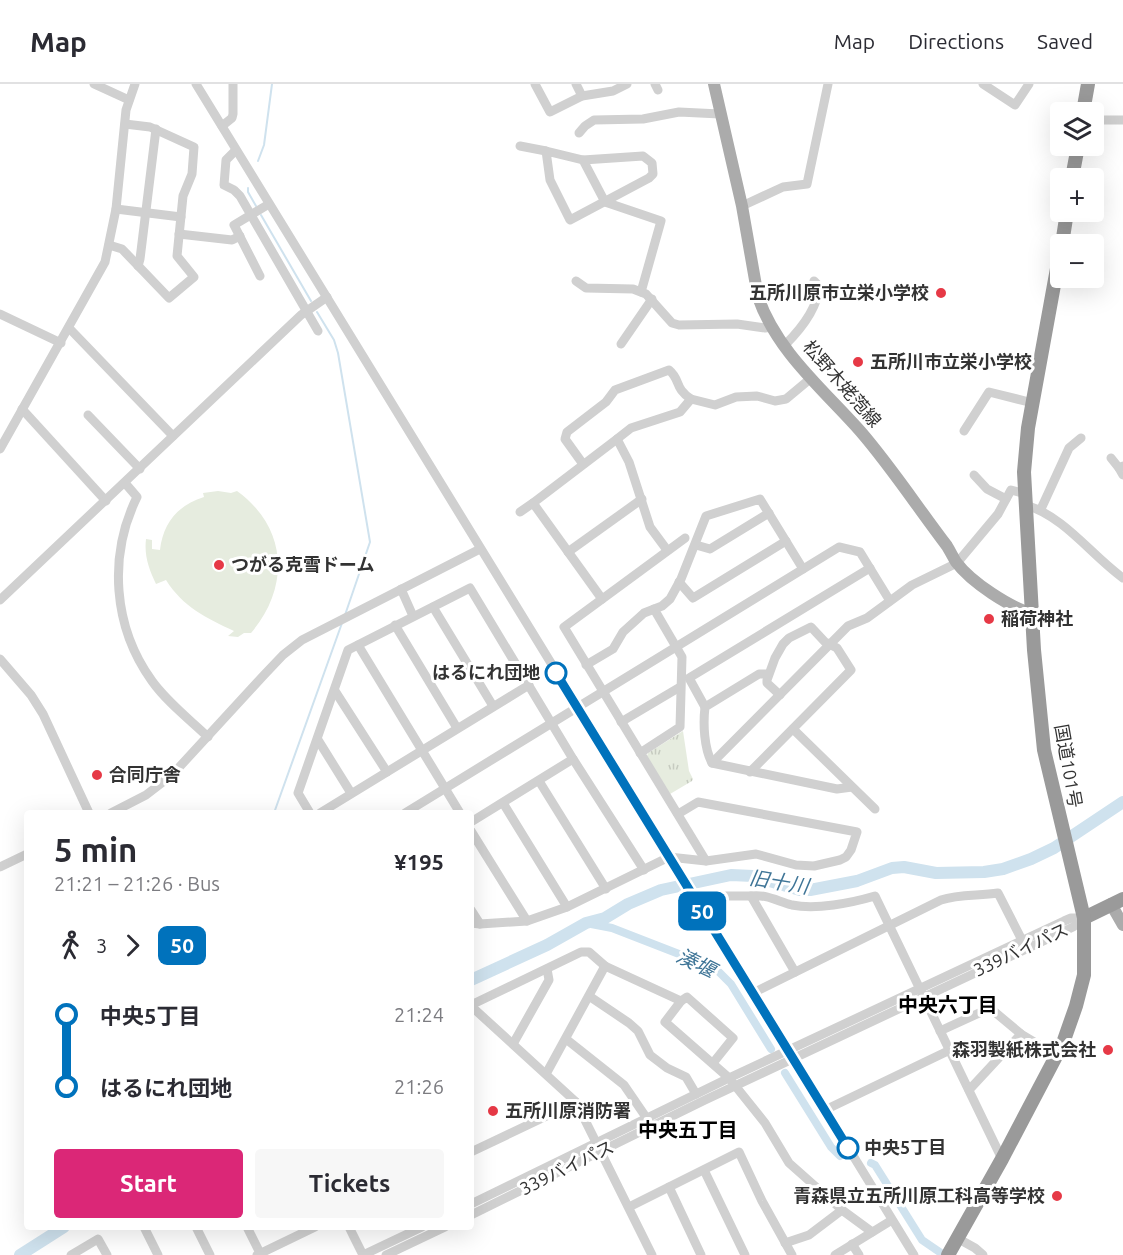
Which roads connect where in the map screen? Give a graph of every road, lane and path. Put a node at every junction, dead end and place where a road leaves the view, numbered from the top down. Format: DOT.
graph roads {
  1 [pos="94,84"];
  2 [pos="135,84"];
  3 [pos="196,84"];
  4 [pos="233,84"];
  5 [pos="535,84"];
  6 [pos="576,84"];
  7 [pos="714,84"];
  8 [pos="828,84"];
  9 [pos="983,84"];
  10 [pos="1029,84"];
  11 [pos="1088,84"];
  12 [pos="621,86"];
  13 [pos="582,96"];
  14 [pos="129,100"];
  15 [pos="1085,102"];
  16 [pos="720,114"];
  17 [pos="1104,120"];
  18 [pos="1123,120"];
  19 [pos="124,124"];
  20 [pos="222,126"];
  21 [pos="156,129"];
  22 [pos="579,133"];
  23 [pos="520,146"];
  24 [pos="236,150"];
  25 [pos="546,151"];
  26 [pos="583,160"];
  27 [pos="605,202"];
  28 [pos="269,204"];
  29 [pos="742,206"];
  30 [pos="116,209"];
  31 [pos="146,212"];
  32 [pos="251,214"];
  33 [pos="181,217"];
  34 [pos="180,234"];
  35 [pos="240,236"];
  36 [pos="110,245"];
  37 [pos="138,266"];
  38 [pos="260,276"];
  39 [pos="576,281"];
  40 [pos="814,281"];
  41 [pos="1054,288"];
  42 [pos="641,292"];
  43 [pos="327,297"];
  44 [pos="652,299"];
  45 [pos="306,310"];
  46 [pos="0,314"];
  47 [pos="772,327"];
  48 [pos="69,328"];
  49 [pos="318,331"];
  50 [pos="61,343"];
  51 [pos="621,344"];
  52 [pos="785,345"];
  53 [pos="810,379"];
  54 [pos="691,399"];
  55 [pos="1033,403"];
  56 [pos="22,409"];
  57 [pos="88,414"];
  58 [pos="964,431"];
  59 [pos="172,436"];
  60 [pos="1081,438"];
  61 [pos="617,439"];
  62 [pos="1,444"];
  63 [pos="1111,458"];
  64 [pos="583,464"];
  65 [pos="140,469"];
  66 [pos="1122,470"];
  67 [pos="974,475"];
  68 [pos="125,483"];
  69 [pos="1006,499"];
  70 [pos="1026,499"];
  71 [pos="642,500"];
  72 [pos="106,501"];
  73 [pos="533,503"];
  74 [pos="1041,509"];
  75 [pos="520,512"];
  76 [pos="769,513"];
  77 [pos="685,538"];
  78 [pos="786,541"];
  79 [pos="696,545"];
  80 [pos="480,549"];
  81 [pos="667,550"];
  82 [pos="568,552"];
  83 [pos="957,563"];
  84 [pos="870,568"];
  85 [pos="803,569"];
  86 [pos="1123,579"];
  87 [pos="680,582"];
  88 [pos="401,589"];
  89 [pos="602,599"];
  90 [pos="0,600"];
  91 [pos="890,601"];
  92 [pos="433,607"];
  93 [pos="654,609"];
  94 [pos="1034,614"];
  95 [pos="413,616"];
  96 [pos="395,626"];
  97 [pos="358,645"];
  98 [pos="830,645"];
  99 [pos="676,648"];
  100 [pos="0,659"];
  101 [pos="586,665"];
  102 [pos="768,674"];
  103 [pos="529,685"];
  104 [pos="680,687"];
  105 [pos="335,691"];
  106 [pos="603,692"];
  107 [pos="780,695"];
  108 [pos="493,706"];
  109 [pos="705,707"];
  110 [pos="578,708"];
  111 [pos="621,722"];
  112 [pos="552,723"];
  113 [pos="457,728"];
  114 [pos="793,729"];
  115 [pos="208,737"];
  116 [pos="318,740"];
  117 [pos="421,750"];
  118 [pos="640,753"];
  119 [pos="573,759"];
  120 [pos="712,762"];
  121 [pos="387,772"];
  122 [pos="750,772"];
  123 [pos="539,781"];
  124 [pos="852,787"];
  125 [pos="444,789"];
  126 [pos="351,793"];
  127 [pos="503,803"];
  128 [pos="875,809"];
  129 [pos="88,810"];
  130 [pos="117,810"];
  131 [pos="308,810"];
  132 [pos="325,810"];
  133 [pos="410,810"];
  134 [pos="458,810"];
  135 [pos="678,814"];
  136 [pos="474,820"];
  137 [pos="474,836"];
  138 [pos="24,855"];
  139 [pos="669,857"];
  140 [pos="706,861"];
  141 [pos="0,867"];
  142 [pos="644,870"];
  143 [pos="606,889"];
  144 [pos="751,896"];
  145 [pos="696,900"];
  146 [pos="1117,902"];
  147 [pos="567,907"];
  148 [pos="1084,918"];
  149 [pos="527,921"];
  150 [pos="476,924"];
  151 [pos="1123,925"];
  152 [pos="889,926"];
  153 [pos="1024,945"];
  154 [pos="605,966"];
  155 [pos="547,969"];
  156 [pos="795,972"];
  157 [pos="753,993"];
  158 [pos="922,993"];
  159 [pos="589,996"];
  160 [pos="681,1001"];
  161 [pos="474,1004"];
  162 [pos="474,1008"];
  163 [pos="940,1031"];
  164 [pos="1021,1034"];
  165 [pos="566,1039"];
  166 [pos="513,1044"];
  167 [pos="788,1050"];
  168 [pos="950,1050"];
  169 [pos="1056,1055"];
  170 [pos="794,1060"];
  171 [pos="713,1063"];
  172 [pos="546,1074"];
  173 [pos="729,1078"];
  174 [pos="736,1086"];
  175 [pos="969,1090"];
  176 [pos="696,1094"];
  177 [pos="576,1102"];
  178 [pos="825,1110"];
  179 [pos="650,1123"];
  180 [pos="600,1148"];
  181 [pos="474,1151"];
  182 [pos="1002,1159"];
  183 [pos="704,1170"];
  184 [pos="669,1187"];
  185 [pos="474,1203"];
  186 [pos="629,1207"];
  187 [pos="842,1210"];
  188 [pos="474,1213"];
  189 [pos="892,1220"];
  190 [pos="146,1230"];
  191 [pos="198,1230"];
  192 [pos="248,1230"];
  193 [pos="300,1230"];
  194 [pos="350,1230"];
  195 [pos="416,1230"];
  196 [pos="439,1230"];
  197 [pos="872,1232"];
  198 [pos="957,1238"];
  199 [pos="785,1243"];
  200 [pos="852,1244"];
  201 [pos="949,1253"];
  202 [pos="258,1254"];
  203 [pos="71,1255"];
  204 [pos="106,1255"];
  205 [pos="158,1255"];
  206 [pos="210,1255"];
  207 [pos="363,1255"];
  208 [pos="386,1255"];
  209 [pos="652,1255"];
  210 [pos="701,1255"];
  211 [pos="745,1255"];
  212 [pos="792,1255"];
  213 [pos="835,1255"];
  214 [pos="859,1255"];
  215 [pos="914,1255"];
  216 [pos="983,1255"];
  1 -- 14 [label="street"];
  2 -- 14 [label="street"];
  3 -- 20 [label="street"];
  4 -- 20 [label="street"];
  5 -- 13 [label="street"];
  6 -- 13 [label="street"];
  7 -- 16 [label="main road, 松野木姥萢線"];
  8 -- 29 [label="street"];
  9 -- 10 [label="street"];
  11 -- 15 [label="highway"];
  12 -- 13 [label="street"];
  14 -- 19 [label="street"];
  16 -- 22 [label="street"];
  16 -- 29 [label="main road, 松野木姥萢線"];
  17 -- 18 [label="street"];
  19 -- 21 [label="street"];
  19 -- 30 [label="street"];
  20 -- 24 [label="street"];
  21 -- 31 [label="street"];
  21 -- 33 [label="street"];
  23 -- 25 [label="street"];
  24 -- 28 [label="street"];
  24 -- 32 [label="street"];
  25 -- 26 [label="street"];
  25 -- 27 [label="street"];
  26 -- 27 [label="street"];
  26 -- 27 [label="street"];
  27 -- 42 [label="street"];
  28 -- 32 [label="street"];
  28 -- 43 [label="street"];
  29 -- 47 [label="main road, 松野木姥萢線"];
  30 -- 31 [label="street"];
  30 -- 36 [label="street"];
  31 -- 33 [label="street"];
  31 -- 37 [label="street"];
  32 -- 35 [label="street"];
  32 -- 45 [label="street"];
  33 -- 34 [label="street"];
  34 -- 35 [label="street"];
  34 -- 37 [label="street"];
  35 -- 38 [label="street"];
  36 -- 37 [label="street"];
  36 -- 48 [label="street"];
  39 -- 42 [label="street"];
  40 -- 52 [label="street"];
  41 -- 55 [label="highway, 国道101号"];
  42 -- 44 [label="street"];
  43 -- 45 [label="street"];
  43 -- 80 [label="street"];
  44 -- 47 [label="street"];
  44 -- 51 [label="street"];
  45 -- 49 [label="street"];
  45 -- 59 [label="street"];
  46 -- 50 [label="street"];
  47 -- 52 [label="main road, 松野木姥萢線"];
  48 -- 50 [label="street"];
  48 -- 59 [label="street"];
  50 -- 56 [label="street"];
  52 -- 53 [label="main road, 松野木姥萢線"];
  53 -- 54 [label="street"];
  53 -- 83 [label="main road, 松野木姥萢線"];
  54 -- 61 [label="street"];
  54 -- 64 [label="street"];
  55 -- 58 [label="street"];
  55 -- 70 [label="highway, 国道101号"];
  56 -- 62 [label="street"];
  56 -- 72 [label="street"];
  57 -- 65 [label="street"];
  59 -- 65 [label="street"];
  60 -- 74 [label="street"];
  61 -- 64 [label="street"];
  61 -- 71 [label="street"];
  63 -- 66 [label="street"];
  64 -- 73 [label="street"];
  65 -- 68 [label="street"];
  67 -- 69 [label="street"];
  68 -- 72 [label="street"];
  68 -- 115 [label="street"];
  69 -- 70 [label="street"];
  69 -- 83 [label="street"];
  70 -- 74 [label="street"];
  70 -- 94 [label="highway, 国道101号"];
  71 -- 81 [label="street"];
  71 -- 82 [label="street"];
  72 -- 90 [label="street"];
  73 -- 75 [label="street"];
  73 -- 82 [label="street"];
  74 -- 86 [label="street"];
  76 -- 78 [label="street"];
  76 -- 79 [label="street"];
  76 -- 79 [label="street"];
  77 -- 81 [label="street"];
  78 -- 85 [label="street"];
  78 -- 87 [label="street"];
  79 -- 87 [label="street"];
  80 -- 88 [label="street"];
  80 -- 110 [label="street"];
  81 -- 89 [label="street"];
  82 -- 89 [label="street"];
  83 -- 91 [label="street"];
  83 -- 94 [label="main road, 松野木姥萢線"];
  84 -- 85 [label="street"];
  84 -- 91 [label="street"];
  84 -- 109 [label="street"];
  85 -- 99 [label="street"];
  87 -- 93 [label="street"];
  88 -- 95 [label="street"];
  88 -- 115 [label="street"];
  89 -- 101 [label="street"];
  91 -- 98 [label="street"];
  92 -- 95 [label="street"];
  92 -- 103 [label="street"];
  92 -- 108 [label="street"];
  93 -- 99 [label="street"];
  93 -- 101 [label="street"];
  94 -- 148 [label="highway, 国道101号"];
  95 -- 96 [label="street"];
  96 -- 97 [label="street"];
  96 -- 113 [label="street"];
  97 -- 105 [label="street"];
  97 -- 117 [label="street"];
  98 -- 102 [label="street"];
  98 -- 107 [label="street"];
  98 -- 114 [label="street"];
  99 -- 104 [label="street"];
  99 -- 106 [label="street"];
  100 -- 129 [label="street"];
  101 -- 106 [label="street"];
  102 -- 107 [label="street"];
  102 -- 109 [label="street"];
  103 -- 108 [label="street"];
  103 -- 112 [label="street"];
  104 -- 111 [label="street"];
  104 -- 118 [label="street"];
  105 -- 116 [label="street"];
  105 -- 121 [label="street"];
  106 -- 110 [label="street"];
  106 -- 111 [label="street"];
  107 -- 120 [label="street"];
  108 -- 113 [label="street"];
  109 -- 120 [label="street"];
  110 -- 112 [label="street"];
  110 -- 139 [label="street"];
  111 -- 118 [label="street"];
  112 -- 119 [label="street"];
  112 -- 125 [label="street"];
  113 -- 117 [label="street"];
  114 -- 122 [label="street"];
  114 -- 124 [label="street"];
  115 -- 130 [label="street"];
  116 -- 126 [label="street"];
  116 -- 131 [label="street"];
  117 -- 121 [label="street"];
  117 -- 125 [label="street"];
  118 -- 135 [label="street"];
  119 -- 123 [label="street"];
  119 -- 142 [label="street"];
  120 -- 122 [label="street"];
  121 -- 126 [label="street"];
  122 -- 124 [label="street"];
  123 -- 127 [label="street"];
  123 -- 143 [label="street"];
  124 -- 128 [label="street"];
  125 -- 133 [label="street"];
  125 -- 134 [label="street"];
  126 -- 132 [label="street"];
  127 -- 136 [label="street"];
  127 -- 147 [label="street"];
  135 -- 140 [label="street"];
  135 -- 140 [label="street"];
  137 -- 149 [label="street"];
  138 -- 141 [label="street"];
  139 -- 140 [label="street"];
  139 -- 142 [label="street"];
  139 -- 145 [label="street"];
  142 -- 143 [label="street"];
  143 -- 147 [label="street"];
  144 -- 145 [label="street"];
  144 -- 152 [label="street"];
  144 -- 156 [label="street"];
  145 -- 157 [label="street"];
  146 -- 148 [label="highway"];
  146 -- 151 [label="main road"];
  147 -- 149 [label="street"];
  148 -- 153 [label="street, 339バイパス"];
  148 -- 169 [label="highway, 国道101号"];
  149 -- 150 [label="street"];
  152 -- 153 [label="street"];
  152 -- 156 [label="street"];
  152 -- 158 [label="street"];
  153 -- 158 [label="street, 339バイパス"];
  154 -- 155 [label="street"];
  154 -- 159 [label="street"];
  154 -- 160 [label="street"];
  155 -- 161 [label="street"];
  155 -- 166 [label="street"];
  156 -- 157 [label="street"];
  157 -- 167 [label="street"];
  158 -- 163 [label="street"];
  158 -- 167 [label="street"];
  158 -- 170 [label="street, 339バイパス"];
  159 -- 165 [label="street"];
  159 -- 176 [label="street"];
  160 -- 171 [label="street"];
  160 -- 171 [label="street"];
  162 -- 166 [label="street"];
  163 -- 164 [label="street"];
  163 -- 168 [label="street"];
  164 -- 169 [label="street"];
  164 -- 175 [label="street"];
  165 -- 172 [label="street"];
  165 -- 179 [label="street"];
  166 -- 172 [label="street"];
  167 -- 170 [label="street"];
  167 -- 173 [label="street"];
  168 -- 175 [label="street"];
  168 -- 178 [label="street"];
  169 -- 182 [label="highway, 国道101号"];
  170 -- 174 [label="street, 339バイパス"];
  170 -- 178 [label="street"];
  171 -- 173 [label="street"];
  172 -- 177 [label="street"];
  173 -- 174 [label="street"];
  173 -- 176 [label="street"];
  174 -- 179 [label="street, 339バイパス"];
  174 -- 187 [label="street"];
  175 -- 182 [label="street"];
  176 -- 179 [label="street"];
  177 -- 180 [label="street"];
  177 -- 181 [label="street"];
  178 -- 189 [label="street"];
  179 -- 180 [label="street, 339バイパス"];
  180 -- 185 [label="street"];
  180 -- 186 [label="street"];
  180 -- 188 [label="street, 339バイパス"];
  182 -- 198 [label="highway, 国道101号"];
  183 -- 184 [label="street"];
  183 -- 199 [label="street"];
  183 -- 211 [label="street"];
  184 -- 186 [label="street"];
  184 -- 210 [label="street"];
  186 -- 209 [label="street"];
  187 -- 197 [label="street"];
  187 -- 199 [label="street"];
  189 -- 197 [label="street"];
  189 -- 215 [label="street"];
  190 -- 205 [label="street"];
  191 -- 206 [label="street"];
  192 -- 202 [label="street"];
  193 -- 202 [label="street"];
  194 -- 207 [label="street"];
  195 -- 207 [label="street"];
  196 -- 208 [label="street"];
  197 -- 200 [label="street"];
  198 -- 201 [label="highway, 国道101号"];
  198 -- 216 [label="street"];
  199 -- 212 [label="street"];
  200 -- 213 [label="street"];
  200 -- 214 [label="street"];
  203 -- 204 [label="street"];
}
